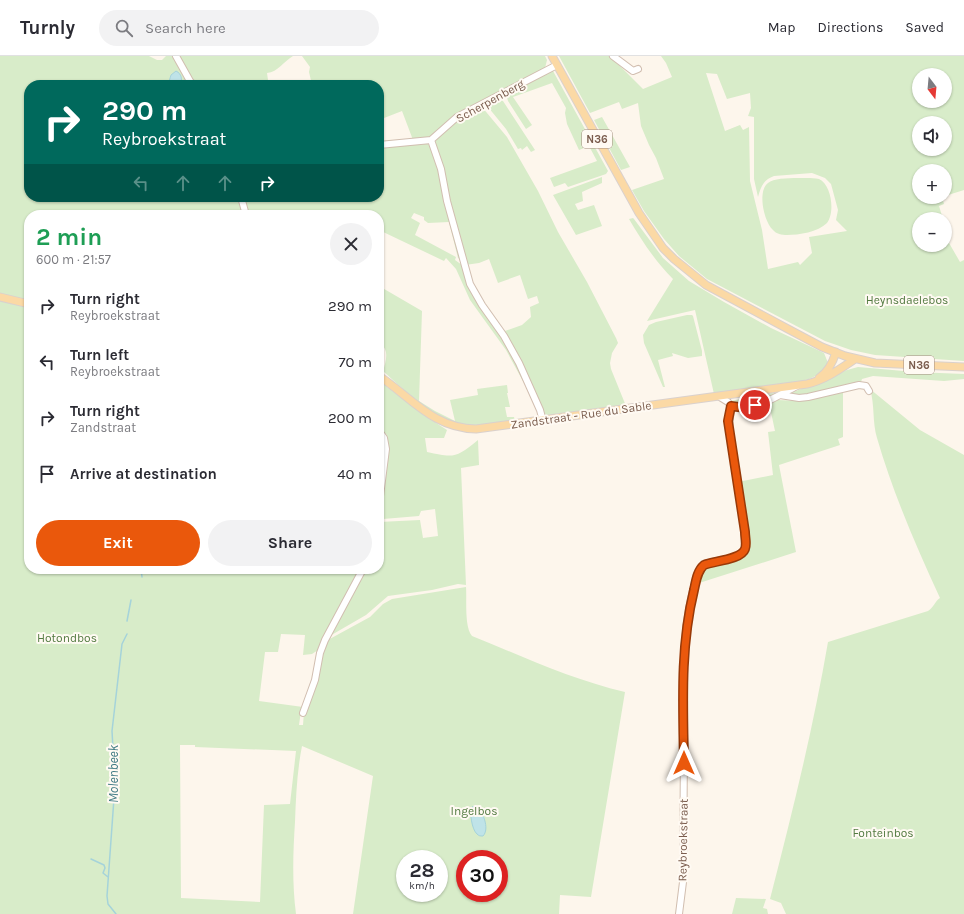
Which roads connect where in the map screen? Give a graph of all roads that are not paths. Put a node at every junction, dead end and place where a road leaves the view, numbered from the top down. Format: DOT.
graph roads {
  1 [pos="176,56"];
  2 [pos="552,56"];
  3 [pos="613,56"];
  4 [pos="557,65"];
  5 [pos="638,69"];
  6 [pos="189,80"];
  7 [pos="431,140"];
  8 [pos="384,145"];
  9 [pos="0,296"];
  10 [pos="24,303"];
  11 [pos="836,352"];
  12 [pos="855,359"];
  13 [pos="964,367"];
  14 [pos="384,380"];
  15 [pos="799,385"];
  16 [pos="869,391"];
  17 [pos="780,395"];
  18 [pos="720,397"];
  19 [pos="731,406"];
  20 [pos="543,421"];
  21 [pos="384,438"];
  22 [pos="384,465"];
  23 [pos="360,574"];
  24 [pos="303,713"];
  25 [pos="679,914"];
  1 -- 6 [label="street"];
  2 -- 4 [label="main road, N36"];
  3 -- 5 [label="street"];
  4 -- 7 [label="street, Scherpenberg"];
  4 -- 11 [label="main road, N36"];
  7 -- 8 [label="street"];
  7 -- 20 [label="street"];
  9 -- 10 [label="main road"];
  11 -- 12 [label="main road, N36"];
  11 -- 15 [label="main road, Zandstraat - Rue du Sable"];
  12 -- 13 [label="main road, N36"];
  12 -- 15 [label="main road, Zandstraat - Rue du Sable"];
  14 -- 20 [label="main road, Zandstraat - Rue du Sable"];
  15 -- 17 [label="street"];
  15 -- 18 [label="main road, Zandstraat - Rue du Sable"];
  16 -- 17 [label="street"];
  17 -- 19 [label="street"];
  18 -- 19 [label="street"];
  18 -- 20 [label="main road, Zandstraat - Rue du Sable"];
  19 -- 25 [label="street, Reybroekstraat"];
  21 -- 22 [label="street"];
  23 -- 24 [label="street"];
}
